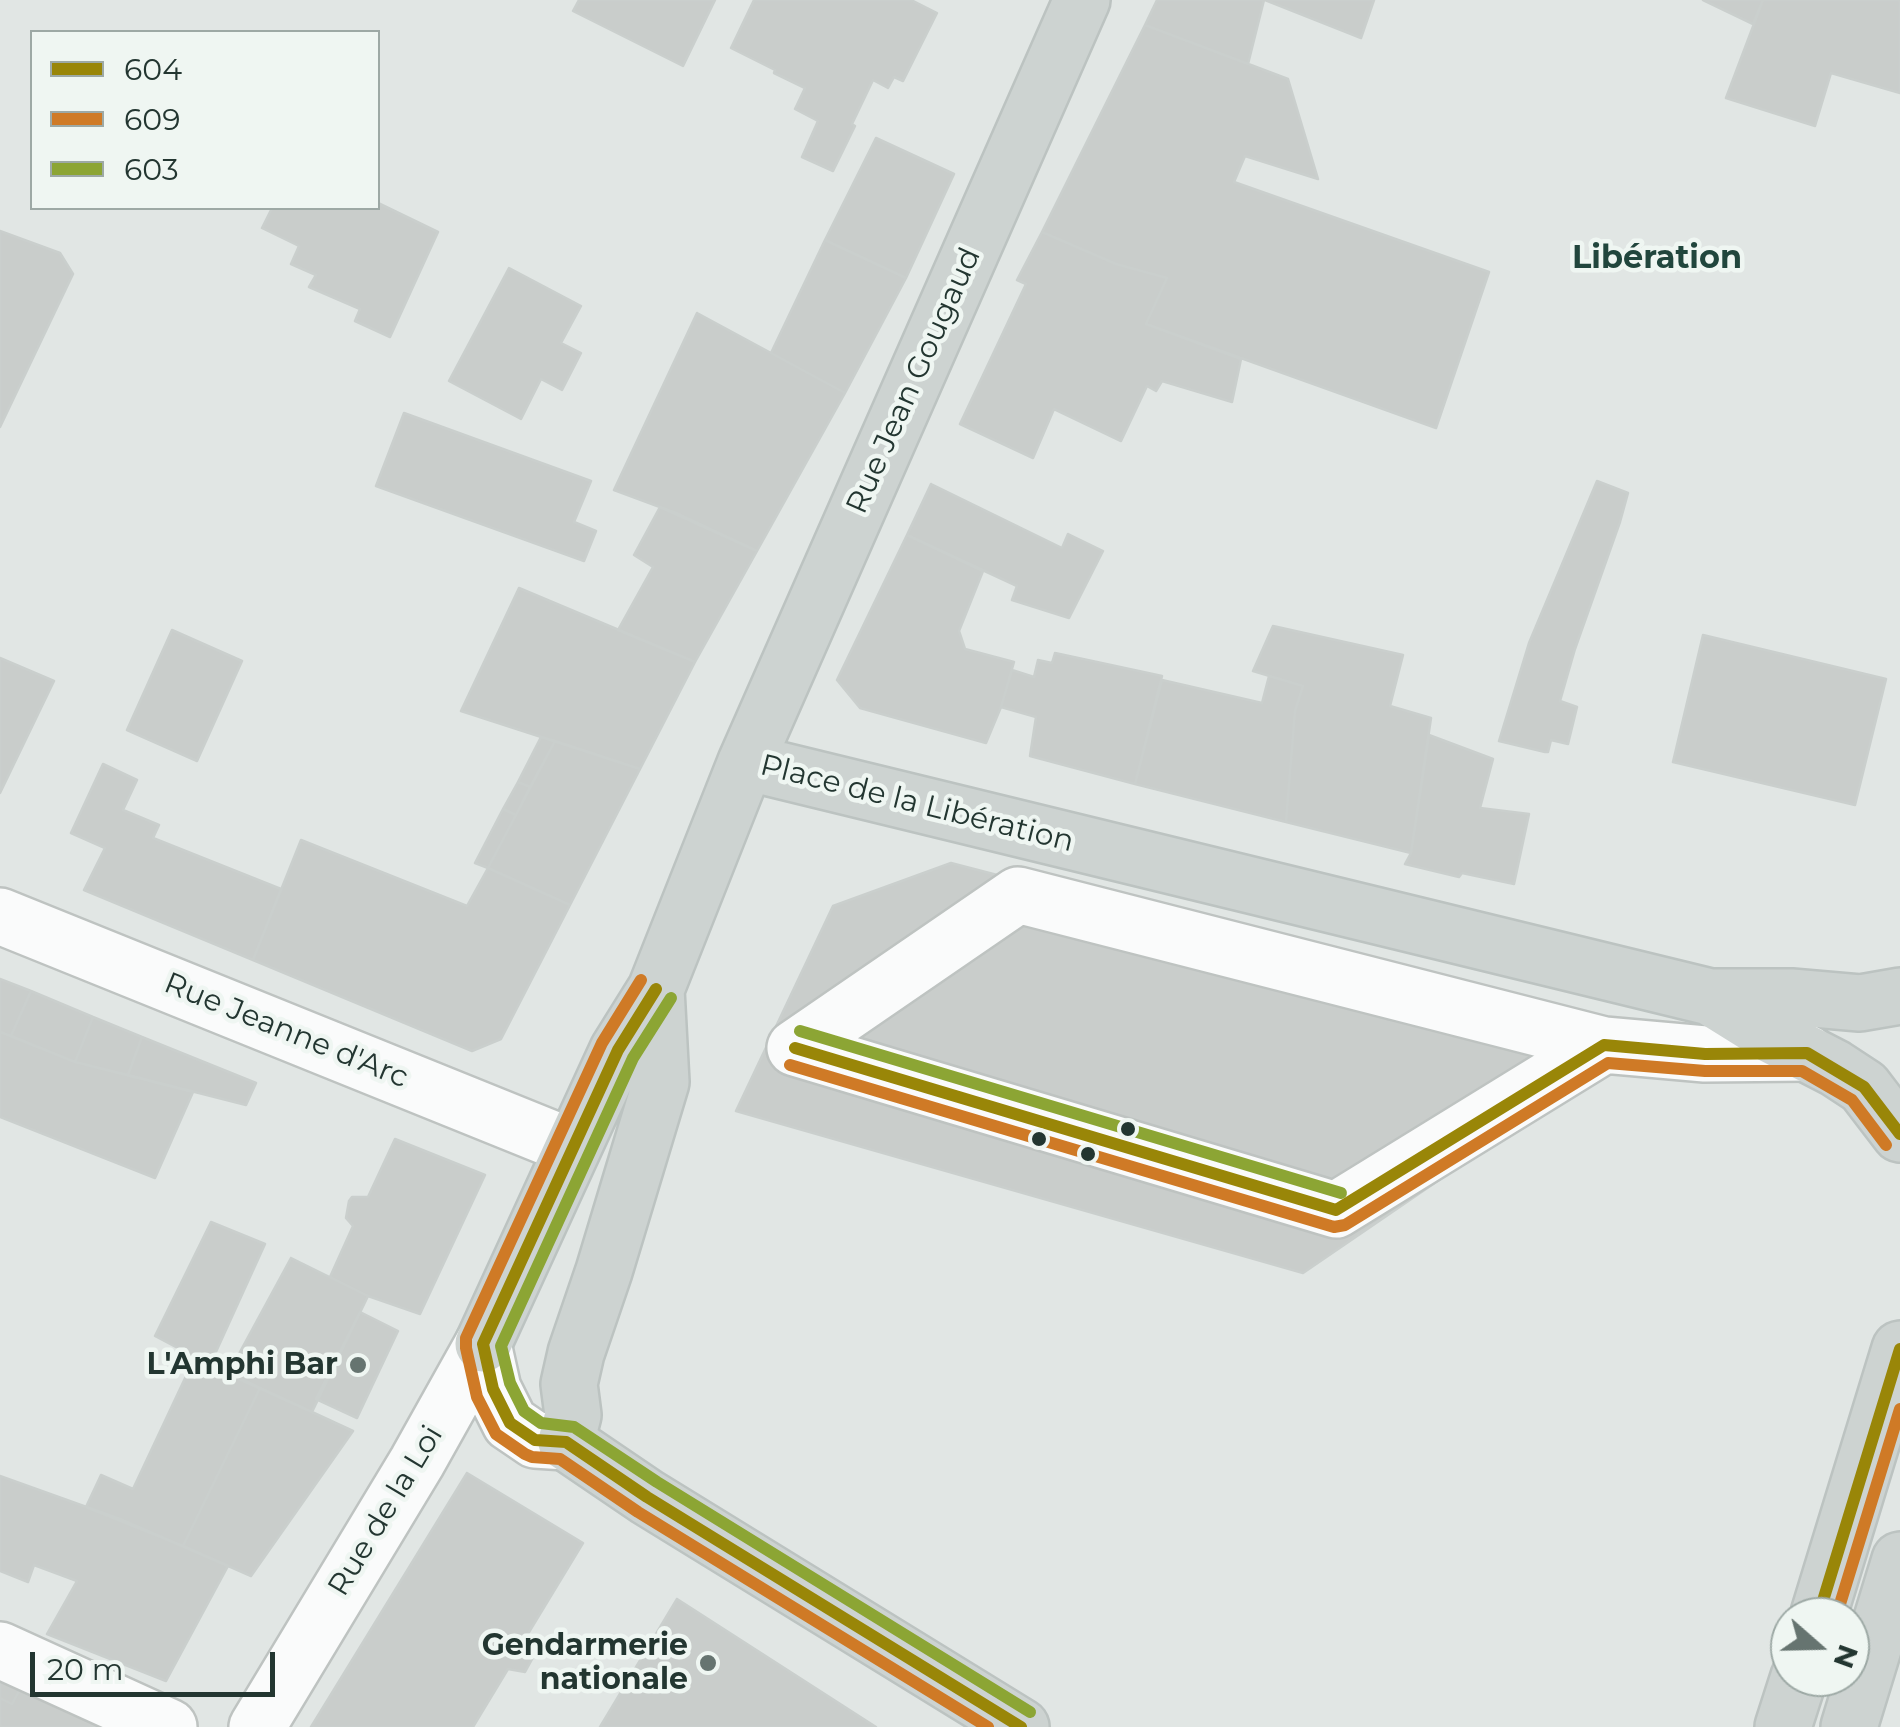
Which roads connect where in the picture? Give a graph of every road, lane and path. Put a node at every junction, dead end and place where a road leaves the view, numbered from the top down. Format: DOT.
graph roads {
  1 [pos="1078,1"];
  2 [pos="746,762"];
  3 [pos="0,916"];
  4 [pos="656,988"];
  5 [pos="1900,996"];
  6 [pos="1710,997"];
  7 [pos="1604,1045"];
  8 [pos="1807,1053"];
  9 [pos="1900,1134"];
  10 [pos="572,1147"];
  11 [pos="483,1344"];
  12 [pos="1900,1349"];
  13 [pos="566,1442"];
  14 [pos="1900,1560"];
  15 [pos="1824,1597"];
  16 [pos="0,1650"];
  17 [pos="1793,1697"];
  18 [pos="169,1727"];
  19 [pos="257,1727"];
  20 [pos="1020,1727"];
  21 [pos="1784,1727"];
  22 [pos="1849,1727"];
  1 -- 2 [label="main road, Rue Jean Gougaud"];
  2 -- 4 [label="main road, Place de la Libération"];
  2 -- 6 [label="main road, Place de la Libération"];
  3 -- 10 [label="street, Rue Jeanne d'Arc"];
  4 -- 10 [label="main road, Place de la Libération"];
  4 -- 13 [label="main road"];
  5 -- 6 [label="main road, Place de la Libération"];
  6 -- 8 [label="main road, Place de la Libération"];
  7 -- 7 [label="street"];
  7 -- 8 [label="street"];
  8 -- 9 [label="main road, Place de la Libération"];
  10 -- 11 [label="main road, Place de la Libération"];
  11 -- 13 [label="street"];
  11 -- 19 [label="street, Rue de la Loi"];
  12 -- 15 [label="main road"];
  13 -- 20 [label="main road"];
  14 -- 22 [label="main road"];
  16 -- 18 [label="street"];
  17 -- 21 [label="main road"];
}
